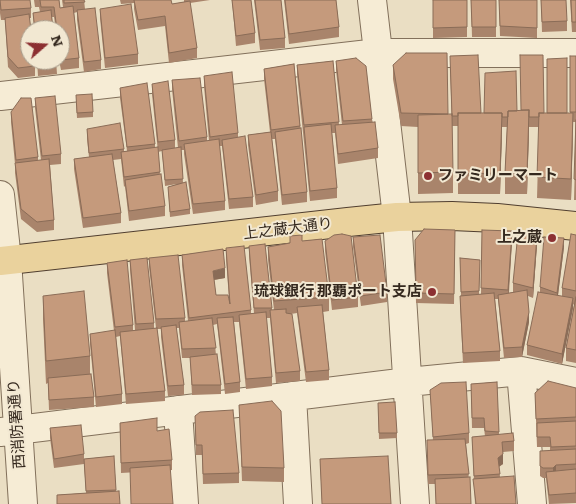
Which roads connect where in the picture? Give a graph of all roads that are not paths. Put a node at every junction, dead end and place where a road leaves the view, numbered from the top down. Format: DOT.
graph roads {
  1 [pos="372,0"];
  2 [pos="378,53"];
  3 [pos="576,53"];
  4 [pos="0,96"];
  5 [pos="0,195"];
  6 [pos="397,217"];
  7 [pos="576,226"];
  8 [pos="3,260"];
  9 [pos="521,371"];
  10 [pos="408,382"];
  11 [pos="576,382"];
  12 [pos="292,396"];
  13 [pos="178,410"];
  14 [pos="9,431"];
  15 [pos="23,504"];
  16 [pos="184,504"];
  17 [pos="298,504"];
  18 [pos="415,504"];
  19 [pos="532,504"];
  1 -- 2 [label="street"];
  2 -- 3 [label="street"];
  2 -- 4 [label="street"];
  2 -- 6 [label="street"];
  5 -- 8 [label="street, 西消防署通り"];
  6 -- 7 [label="main road, 上之蔵大通り"];
  6 -- 8 [label="main road, 上之蔵大通り"];
  6 -- 10 [label="street"];
  8 -- 14 [label="street, 西消防署通り"];
  9 -- 10 [label="street"];
  9 -- 11 [label="street"];
  9 -- 19 [label="street"];
  10 -- 12 [label="street"];
  10 -- 18 [label="street"];
  12 -- 13 [label="street"];
  12 -- 17 [label="street"];
  13 -- 14 [label="street"];
  13 -- 16 [label="street"];
  14 -- 15 [label="street, 西消防署通り"];
}
